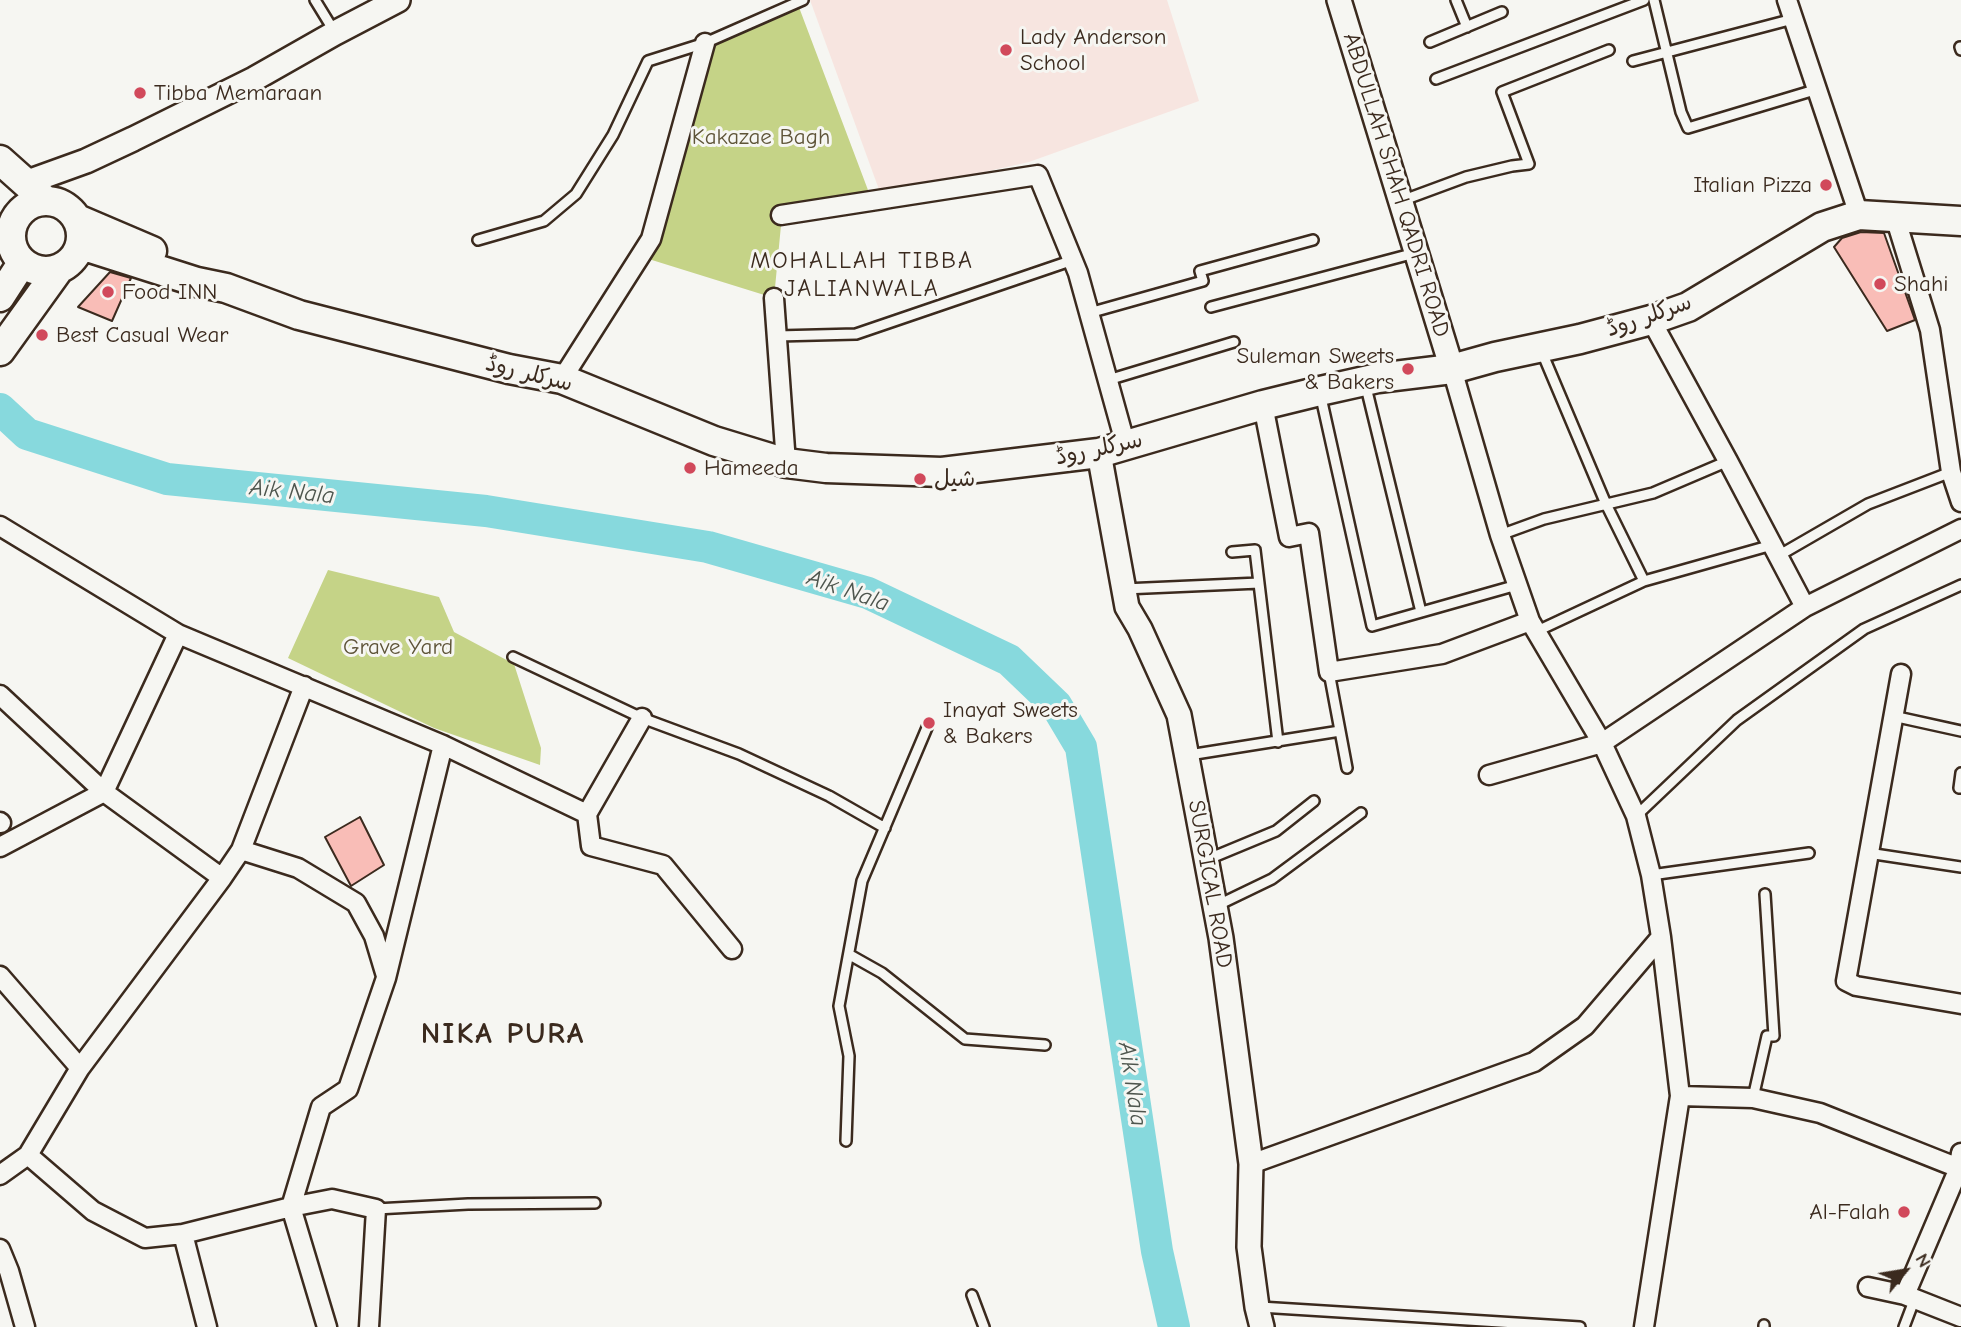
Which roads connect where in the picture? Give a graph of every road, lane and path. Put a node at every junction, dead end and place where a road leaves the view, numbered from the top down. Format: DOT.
graph roads {
  1 [pos="315,0"];
  2 [pos="398,0"];
  3 [pos="803,0"];
  4 [pos="1339,0"];
  5 [pos="1456,0"];
  6 [pos="1644,0"];
  7 [pos="1654,0"];
  8 [pos="1788,0"];
  9 [pos="1502,12"];
  10 [pos="1793,19"];
  11 [pos="1467,27"];
  12 [pos="335,33"];
  13 [pos="1430,42"];
  14 [pos="705,43"];
  15 [pos="1609,50"];
  16 [pos="1667,53"];
  17 [pos="1633,61"];
  18 [pos="1436,79"];
  19 [pos="1818,89"];
  20 [pos="0,160"];
  21 [pos="25,183"];
  22 [pos="46,201"];
  23 [pos="1401,201"];
  24 [pos="781,215"];
  25 [pos="1859,215"];
  26 [pos="1895,217"];
  27 [pos="7,218"];
  28 [pos="1961,221"];
  29 [pos="79,232"];
  30 [pos="478,240"];
  31 [pos="1313,240"];
  32 [pos="1416,252"];
  33 [pos="1073,260"];
  34 [pos="22,263"];
  35 [pos="59,269"];
  36 [pos="1,296"];
  37 [pos="774,298"];
  38 [pos="1211,307"];
  39 [pos="1090,313"];
  40 [pos="1651,320"];
  41 [pos="777,336"];
  42 [pos="1234,342"];
  43 [pos="1540,348"];
  44 [pos="0,351"];
  45 [pos="1452,369"];
  46 [pos="562,379"];
  47 [pos="1108,380"];
  48 [pos="1365,381"];
  49 [pos="1320,391"];
  50 [pos="1263,405"];
  51 [pos="1113,449"];
  52 [pos="1728,461"];
  53 [pos="786,463"];
  54 [pos="1951,472"];
  55 [pos="1961,502"];
  56 [pos="1605,504"];
  57 [pos="0,526"];
  58 [pos="1961,529"];
  59 [pos="1500,535"];
  60 [pos="1775,551"];
  61 [pos="1232,552"];
  62 [pos="1644,581"];
  63 [pos="1259,583"];
  64 [pos="1517,585"];
  65 [pos="1961,585"];
  66 [pos="1124,589"];
  67 [pos="1805,607"];
  68 [pos="1421,612"];
  69 [pos="1532,626"];
  70 [pos="178,634"];
  71 [pos="513,657"];
  72 [pos="1329,672"];
  73 [pos="1900,674"];
  74 [pos="304,686"];
  75 [pos="0,695"];
  76 [pos="1893,716"];
  77 [pos="642,718"];
  78 [pos="929,723"];
  79 [pos="1340,731"];
  80 [pos="1961,731"];
  81 [pos="1278,742"];
  82 [pos="1602,743"];
  83 [pos="443,745"];
  84 [pos="1187,756"];
  85 [pos="1346,768"];
  86 [pos="1961,773"];
  87 [pos="1489,775"];
  88 [pos="1961,788"];
  89 [pos="104,792"];
  90 [pos="1314,802"];
  91 [pos="1362,813"];
  92 [pos="587,814"];
  93 [pos="1636,816"];
  94 [pos="885,828"];
  95 [pos="0,847"];
  96 [pos="241,850"];
  97 [pos="1809,853"];
  98 [pos="1868,853"];
  99 [pos="1206,860"];
  100 [pos="1961,867"];
  101 [pos="1651,875"];
  102 [pos="222,878"];
  103 [pos="1765,894"];
  104 [pos="1215,906"];
  105 [pos="1661,937"];
  106 [pos="732,949"];
  107 [pos="850,954"];
  108 [pos="0,976"];
  109 [pos="386,978"];
  110 [pos="1961,1004"];
  111 [pos="1045,1045"];
  112 [pos="80,1068"];
  113 [pos="1680,1096"];
  114 [pos="1753,1098"];
  115 [pos="846,1141"];
  116 [pos="28,1155"];
  117 [pos="1960,1163"];
  118 [pos="1251,1164"];
  119 [pos="0,1175"];
  120 [pos="596,1203"];
  121 [pos="291,1207"];
  122 [pos="376,1209"];
  123 [pos="183,1234"];
  124 [pos="0,1249"];
  125 [pos="1868,1287"];
  126 [pos="972,1295"];
  127 [pos="1910,1296"];
  128 [pos="1259,1317"];
  129 [pos="1961,1317"];
  130 [pos="25,1327"];
  131 [pos="207,1327"];
  132 [pos="327,1327"];
  133 [pos="369,1327"];
  134 [pos="984,1327"];
  135 [pos="1580,1327"];
  136 [pos="1644,1327"];
  137 [pos="1904,1327"];
  1 -- 12 [label="lane"];
  2 -- 12 [label="street"];
  3 -- 14 [label="lane"];
  4 -- 23 [label="street, ABDULLAH SHAH QADRI ROAD"];
  5 -- 11 [label="lane"];
  6 -- 18 [label="lane"];
  7 -- 16 [label="lane"];
  8 -- 10 [label="street"];
  9 -- 11 [label="lane"];
  10 -- 16 [label="lane"];
  10 -- 19 [label="street"];
  11 -- 13 [label="lane"];
  12 -- 21 [label="street"];
  14 -- 30 [label="lane"];
  14 -- 46 [label="street"];
  15 -- 23 [label="lane"];
  16 -- 17 [label="lane"];
  16 -- 19 [label="lane"];
  19 -- 25 [label="street"];
  20 -- 21 [label="main road"];
  21 -- 22 [label="main road"];
  22 -- 27 [label="main road"];
  22 -- 29 [label="main road"];
  23 -- 32 [label="street, ABDULLAH SHAH QADRI ROAD"];
  24 -- 33 [label="street"];
  25 -- 26 [label="main road, سرکلر روڈ"];
  25 -- 40 [label="main road, سرکلر روڈ"];
  26 -- 28 [label="main road, سرکلر روڈ"];
  26 -- 54 [label="street"];
  27 -- 34 [label="main road"];
  29 -- 35 [label="main road"];
  29 -- 46 [label="main road, سرکلر روڈ"];
  31 -- 39 [label="lane"];
  32 -- 38 [label="lane"];
  32 -- 45 [label="street, ABDULLAH SHAH QADRI ROAD"];
  33 -- 39 [label="street"];
  33 -- 41 [label="lane"];
  34 -- 35 [label="main road"];
  34 -- 36 [label="main road"];
  35 -- 44 [label="main road"];
  37 -- 41 [label="street"];
  39 -- 47 [label="street"];
  40 -- 43 [label="main road, سرکلر روڈ"];
  40 -- 52 [label="street"];
  41 -- 53 [label="street"];
  42 -- 47 [label="lane"];
  43 -- 45 [label="main road, سرکلر روڈ"];
  43 -- 56 [label="lane"];
  45 -- 48 [label="main road, سرکلر روڈ"];
  45 -- 59 [label="street"];
  46 -- 53 [label="main road, سرکلر روڈ"];
  47 -- 51 [label="street"];
  48 -- 49 [label="main road, سرکلر روڈ"];
  48 -- 68 [label="lane"];
  49 -- 50 [label="main road, سرکلر روڈ"];
  49 -- 68 [label="lane"];
  50 -- 51 [label="main road, سرکلر روڈ"];
  50 -- 72 [label="street"];
  51 -- 53 [label="main road, سرکلر روڈ"];
  51 -- 66 [label="street, SURGICAL ROAD"];
  52 -- 56 [label="lane"];
  52 -- 60 [label="street"];
  54 -- 55 [label="street"];
  54 -- 60 [label="lane"];
  56 -- 59 [label="lane"];
  56 -- 62 [label="lane"];
  57 -- 70 [label="street"];
  58 -- 67 [label="street"];
  59 -- 64 [label="street"];
  60 -- 62 [label="lane"];
  60 -- 67 [label="street"];
  61 -- 63 [label="lane"];
  62 -- 69 [label="lane"];
  63 -- 66 [label="lane"];
  63 -- 81 [label="lane"];
  64 -- 68 [label="lane"];
  64 -- 69 [label="street"];
  65 -- 93 [label="lane"];
  66 -- 84 [label="street, SURGICAL ROAD"];
  67 -- 82 [label="street"];
  69 -- 72 [label="street"];
  69 -- 82 [label="street"];
  70 -- 74 [label="street"];
  70 -- 89 [label="street"];
  71 -- 77 [label="lane"];
  72 -- 79 [label="lane"];
  73 -- 76 [label="street"];
  74 -- 83 [label="street"];
  74 -- 96 [label="street"];
  75 -- 89 [label="street"];
  76 -- 80 [label="lane"];
  76 -- 98 [label="street"];
  77 -- 92 [label="street"];
  77 -- 94 [label="lane"];
  78 -- 94 [label="lane"];
  79 -- 81 [label="lane"];
  79 -- 85 [label="lane"];
  81 -- 84 [label="lane"];
  82 -- 87 [label="street"];
  82 -- 93 [label="street"];
  83 -- 92 [label="street"];
  83 -- 109 [label="street"];
  84 -- 99 [label="street, SURGICAL ROAD"];
  86 -- 88 [label="lane"];
  89 -- 95 [label="street"];
  89 -- 102 [label="street"];
  90 -- 99 [label="lane"];
  91 -- 104 [label="lane"];
  92 -- 106 [label="street"];
  93 -- 101 [label="street"];
  94 -- 107 [label="lane"];
  96 -- 102 [label="street"];
  96 -- 109 [label="street"];
  97 -- 101 [label="lane"];
  98 -- 100 [label="lane"];
  98 -- 110 [label="street"];
  99 -- 104 [label="street, SURGICAL ROAD"];
  101 -- 105 [label="street"];
  102 -- 112 [label="street"];
  103 -- 114 [label="lane"];
  104 -- 118 [label="street, SURGICAL ROAD"];
  105 -- 113 [label="street"];
  105 -- 118 [label="street"];
  107 -- 111 [label="lane"];
  107 -- 115 [label="lane"];
  108 -- 112 [label="street"];
  109 -- 121 [label="street"];
  112 -- 116 [label="street"];
  113 -- 114 [label="street"];
  113 -- 136 [label="street"];
  114 -- 117 [label="street"];
  116 -- 119 [label="street"];
  116 -- 123 [label="street"];
  117 -- 127 [label="street"];
  118 -- 128 [label="street, SURGICAL ROAD"];
  120 -- 122 [label="lane"];
  121 -- 122 [label="street"];
  121 -- 123 [label="street"];
  121 -- 132 [label="street"];
  122 -- 133 [label="street"];
  123 -- 131 [label="street"];
  124 -- 130 [label="street"];
  125 -- 127 [label="street"];
  126 -- 134 [label="lane"];
  127 -- 129 [label="street"];
  127 -- 137 [label="lane"];
  128 -- 135 [label="lane"];
}
